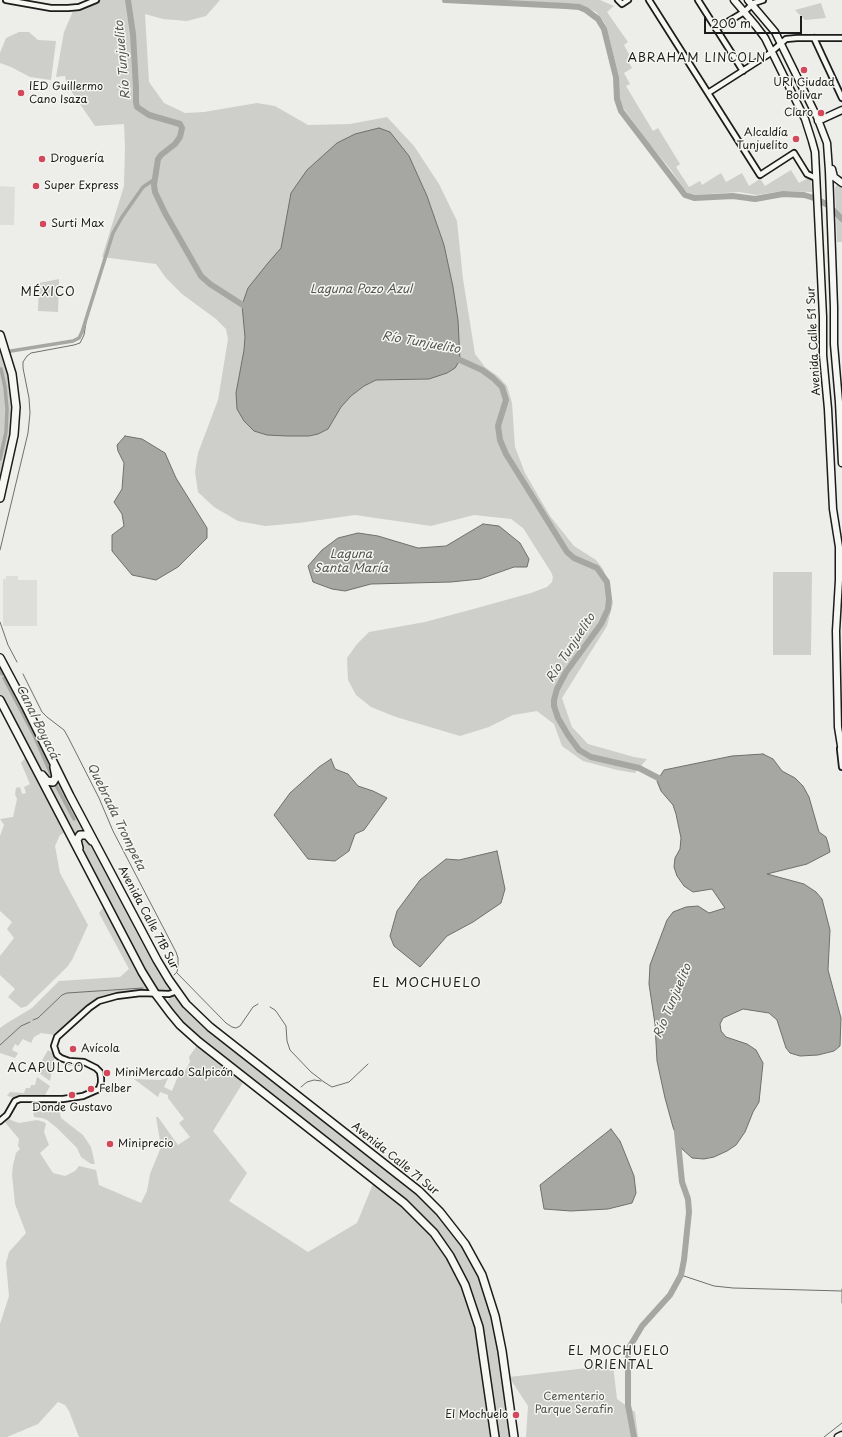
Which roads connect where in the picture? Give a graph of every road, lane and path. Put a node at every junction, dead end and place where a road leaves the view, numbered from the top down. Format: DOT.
graph roads {
  1 [pos="6,0"];
  2 [pos="96,0"];
  3 [pos="618,0"];
  4 [pos="628,0"];
  5 [pos="649,0"];
  6 [pos="698,0"];
  7 [pos="734,0"];
  8 [pos="763,0"];
  9 [pos="750,2"];
  10 [pos="744,12"];
  11 [pos="716,29"];
  12 [pos="814,38"];
  13 [pos="842,39"];
  14 [pos="781,44"];
  15 [pos="772,52"];
  16 [pos="743,71"];
  17 [pos="708,93"];
  18 [pos="842,98"];
  19 [pos="842,110"];
  20 [pos="818,121"];
  21 [pos="827,147"];
  22 [pos="816,178"];
  23 [pos="842,183"];
  24 [pos="0,335"];
  25 [pos="830,449"];
  26 [pos="842,449"];
  27 [pos="842,463"];
  28 [pos="0,498"];
  29 [pos="0,658"];
  30 [pos="0,700"];
  31 [pos="840,743"];
  32 [pos="842,752"];
  33 [pos="49,753"];
  34 [pos="33,762"];
  35 [pos="842,767"];
  36 [pos="104,858"];
  37 [pos="85,864"];
  38 [pos="177,991"];
  39 [pos="155,993"];
  40 [pos="0,1121"];
  41 [pos="333,1122"];
  42 [pos="842,1435"];
  43 [pos="495,1437"];
  44 [pos="514,1437"];
  45 [pos="838,1437"];
  1 -- 2 [label="street"];
  3 -- 4 [label="street"];
  5 -- 17 [label="street"];
  6 -- 11 [label="street"];
  7 -- 10 [label="main road, Avenida Calle 51 Sur"];
  8 -- 9 [label="street"];
  9 -- 10 [label="street"];
  9 -- 14 [label="main road, Avenida Calle 51 Sur"];
  10 -- 11 [label="street"];
  10 -- 15 [label="main road, Avenida Calle 51 Sur"];
  11 -- 16 [label="street"];
  12 -- 13 [label="street"];
  12 -- 14 [label="street"];
  12 -- 18 [label="street"];
  14 -- 15 [label="street"];
  14 -- 20 [label="main road, Avenida Calle 51 Sur"];
  15 -- 16 [label="street"];
  15 -- 22 [label="main road, Avenida Calle 51 Sur"];
  16 -- 17 [label="street"];
  17 -- 22 [label="street"];
  19 -- 20 [label="main road"];
  20 -- 21 [label="main road, Avenida Calle 51 Sur"];
  21 -- 23 [label="main road"];
  21 -- 26 [label="main road, Avenida Calle 51 Sur"];
  22 -- 25 [label="main road, Avenida Calle 51 Sur"];
  24 -- 28 [label="highway"];
  25 -- 26 [label="main road"];
  25 -- 31 [label="main road, Avenida Calle 51 Sur"];
  26 -- 27 [label="main road, Avenida Calle 51 Sur"];
  29 -- 33 [label="highway, Avenida Calle 71B Sur"];
  30 -- 34 [label="highway"];
  31 -- 32 [label="main road, Avenida Calle 51 Sur"];
  31 -- 35 [label="street"];
  33 -- 34 [label="highway"];
  33 -- 36 [label="highway, Avenida Calle 71B Sur"];
  34 -- 37 [label="highway"];
  36 -- 37 [label="highway"];
  36 -- 38 [label="highway, Avenida Calle 71B Sur"];
  37 -- 39 [label="highway"];
  38 -- 39 [label="street"];
  38 -- 41 [label="highway, Avenida Calle 71B Sur"];
  39 -- 40 [label="street"];
  39 -- 43 [label="highway"];
  41 -- 44 [label="highway, Avenida Calle 71 Sur"];
  42 -- 45 [label="main road"];
}
